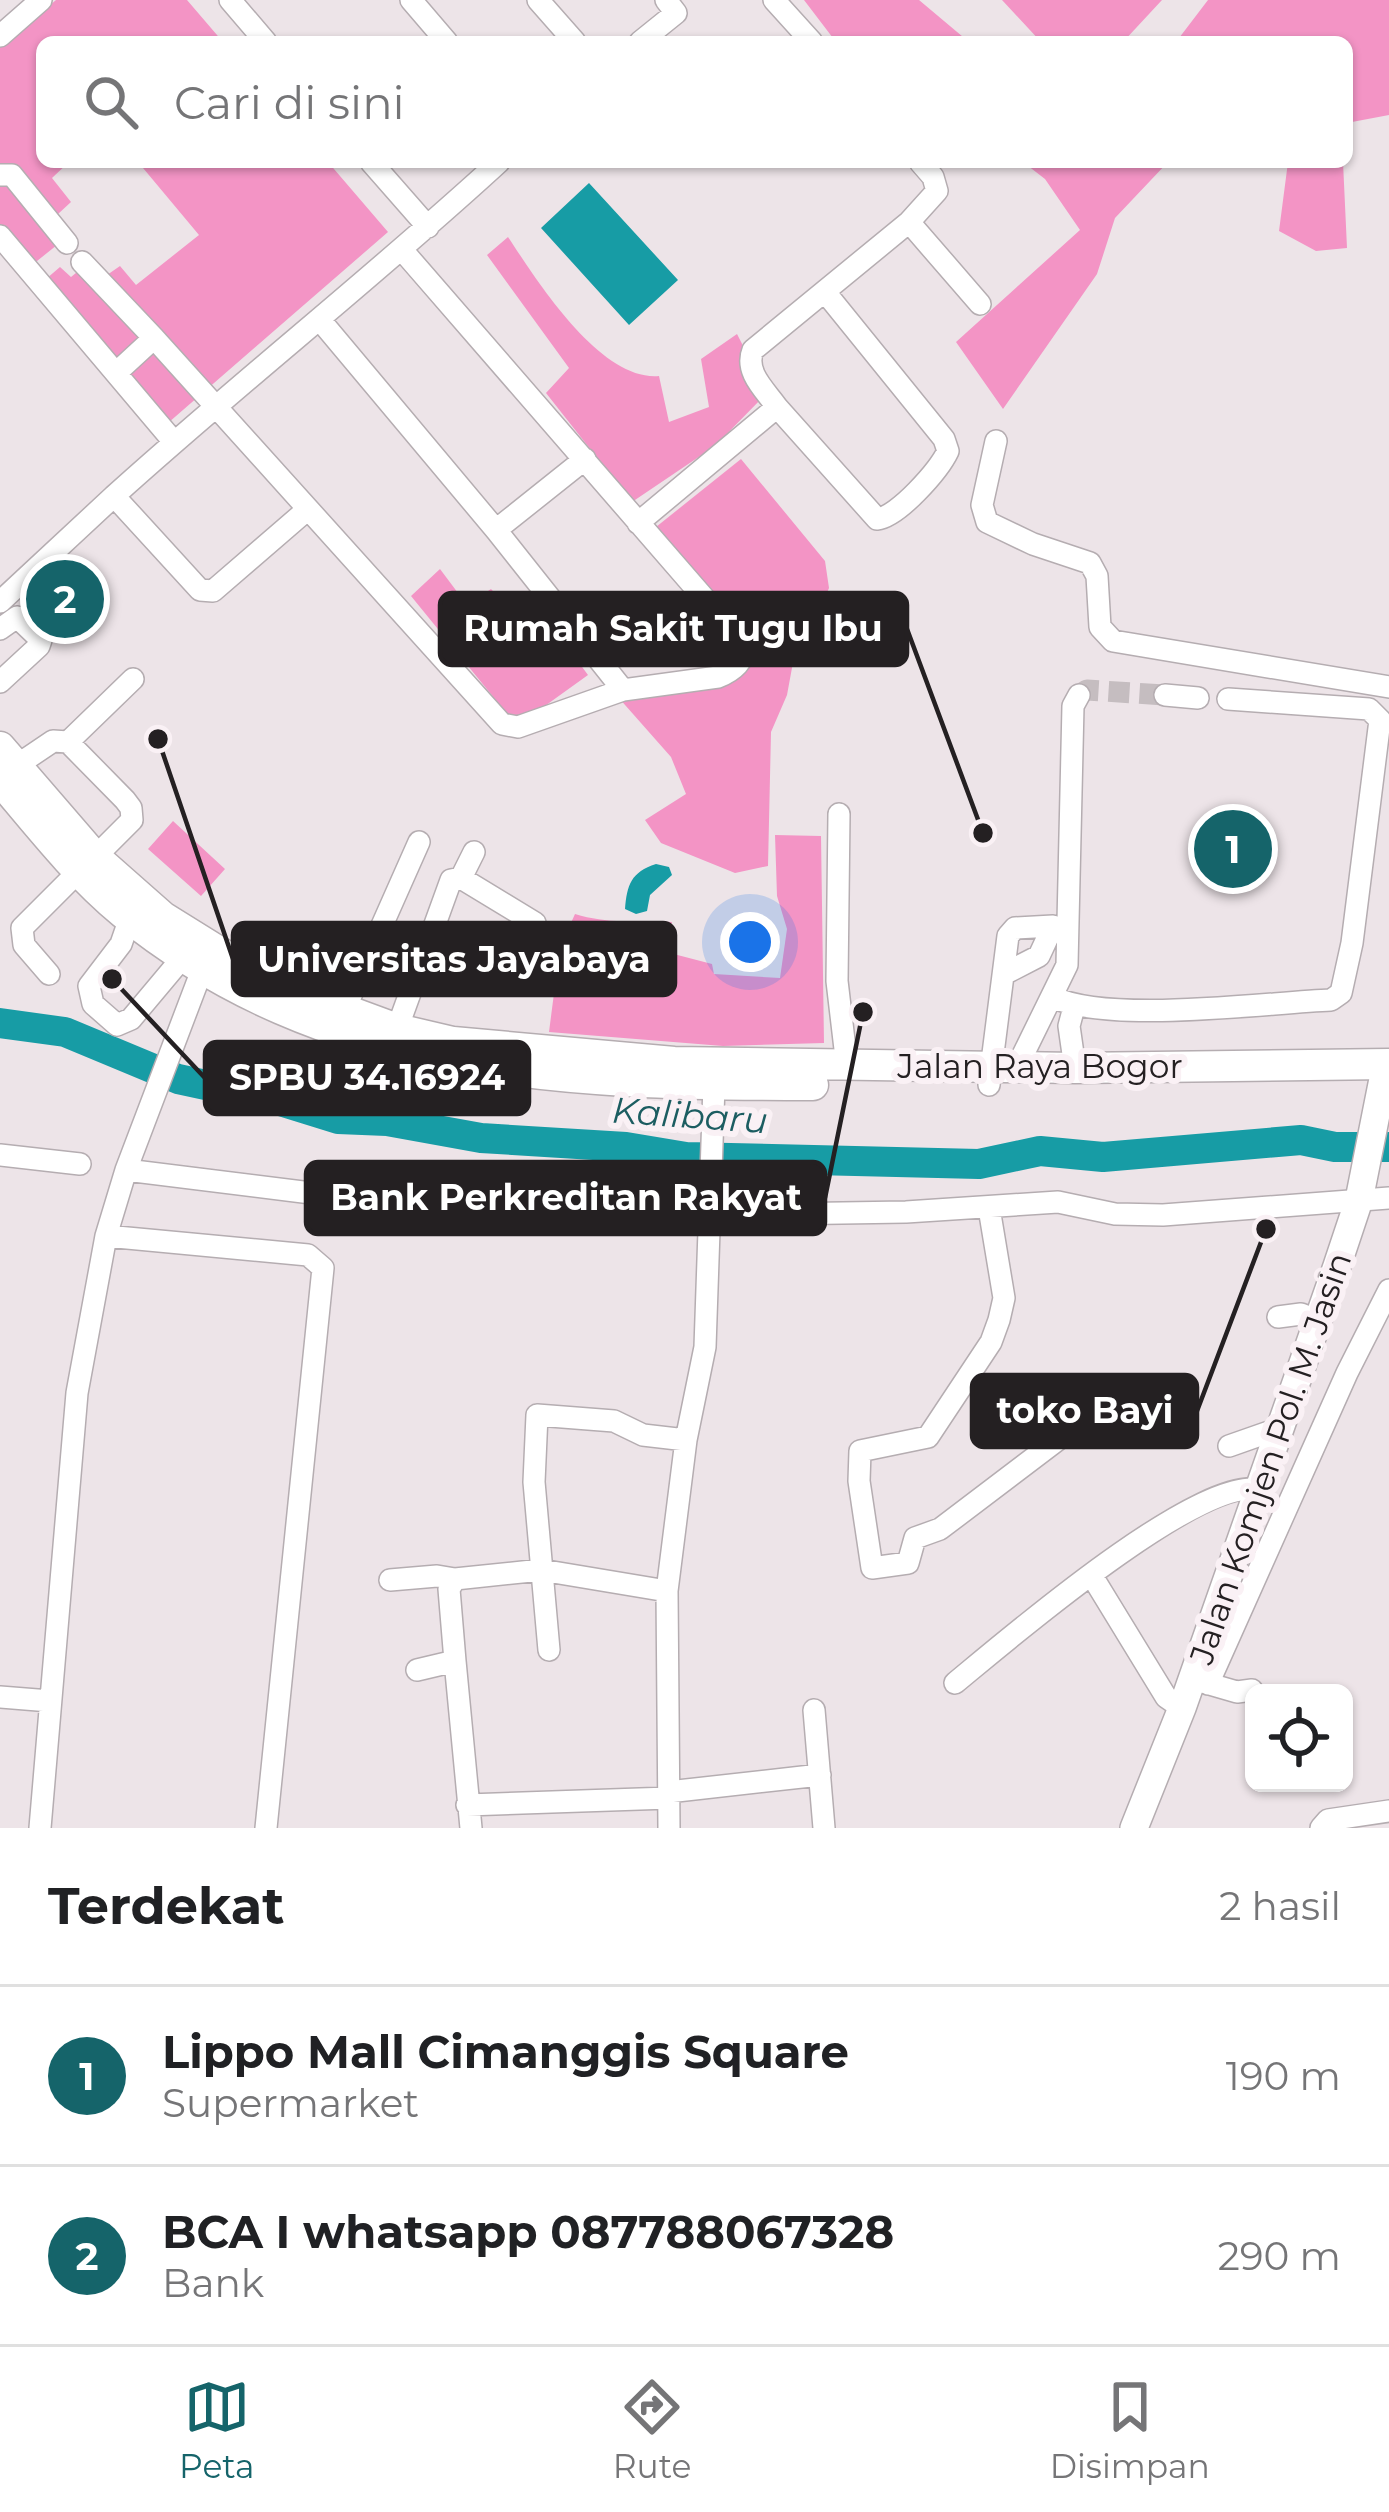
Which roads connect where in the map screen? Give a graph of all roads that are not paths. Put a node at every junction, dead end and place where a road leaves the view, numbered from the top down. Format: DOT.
graph roads {
  1 [pos="40,0"];
  2 [pos="230,0"];
  3 [pos="411,0"];
  4 [pos="538,0"];
  5 [pos="774,0"];
  6 [pos="677,4"];
  7 [pos="0,36"];
  8 [pos="261,36"];
  9 [pos="442,36"];
  10 [pos="570,36"];
  11 [pos="646,36"];
  12 [pos="807,36"];
  13 [pos="376,168"];
  14 [pos="492,168"];
  15 [pos="926,168"];
  16 [pos="0,175"];
  17 [pos="909,221"];
  18 [pos="428,227"];
  19 [pos="0,236"];
  20 [pos="67,243"];
  21 [pos="403,251"];
  22 [pos="82,262"];
  23 [pos="825,292"];
  24 [pos="980,304"];
  25 [pos="320,320"];
  26 [pos="154,338"];
  27 [pos="116,374"];
  28 [pos="216,405"];
  29 [pos="778,407"];
  30 [pos="174,442"];
  31 [pos="996,442"];
  32 [pos="586,459"];
  33 [pos="114,496"];
  34 [pos="308,509"];
  35 [pos="638,523"];
  36 [pos="496,530"];
  37 [pos="0,602"];
  38 [pos="0,629"];
  39 [pos="1070,671"];
  40 [pos="134,679"];
  41 [pos="0,682"];
  42 [pos="1389,687"];
  43 [pos="623,690"];
  44 [pos="1079,694"];
  45 [pos="1165,695"];
  46 [pos="1198,698"];
  47 [pos="1228,699"];
  48 [pos="68,742"];
  49 [pos="5,764"];
  50 [pos="839,814"];
  51 [pos="418,842"];
  52 [pos="474,852"];
  53 [pos="87,863"];
  54 [pos="461,878"];
  55 [pos="130,918"];
  56 [pos="535,923"];
  57 [pos="1053,926"];
  58 [pos="200,959"];
  59 [pos="245,968"];
  60 [pos="1006,973"];
  61 [pos="49,974"];
  62 [pos="359,978"];
  63 [pos="1052,997"];
  64 [pos="1074,1007"];
  65 [pos="344,1011"];
  66 [pos="397,1029"];
  67 [pos="870,1061"];
  68 [pos="1075,1068"];
  69 [pos="1387,1068"];
  70 [pos="998,1073"];
  71 [pos="714,1085"];
  72 [pos="0,1155"];
  73 [pos="80,1164"];
  74 [pos="126,1170"];
  75 [pos="487,1191"];
  76 [pos="1389,1198"];
  77 [pos="367,1200"];
  78 [pos="1359,1200"];
  79 [pos="989,1208"];
  80 [pos="709,1214"];
  81 [pos="106,1236"];
  82 [pos="1389,1289"];
  83 [pos="1278,1317"];
  84 [pos="1319,1321"];
  85 [pos="1105,1404"];
  86 [pos="1283,1427"];
  87 [pos="686,1440"];
  88 [pos="1229,1446"];
  89 [pos="1261,1490"];
  90 [pos="541,1570"];
  91 [pos="1092,1576"];
  92 [pos="455,1579"];
  93 [pos="389,1580"];
  94 [pos="667,1591"];
  95 [pos="549,1651"];
  96 [pos="455,1661"];
  97 [pos="417,1670"];
  98 [pos="1201,1681"];
  99 [pos="955,1683"];
  100 [pos="1245,1691"];
  101 [pos="0,1697"];
  102 [pos="50,1701"];
  103 [pos="1182,1708"];
  104 [pos="814,1710"];
  105 [pos="820,1775"];
  106 [pos="669,1795"];
  107 [pos="1389,1811"];
  108 [pos="469,1817"];
  109 [pos="40,1828"];
  110 [pos="266,1828"];
  111 [pos="669,1828"];
  112 [pos="824,1828"];
  113 [pos="1134,1828"];
  114 [pos="1321,1828"];
  1 -- 7 [label="street"];
  2 -- 8 [label="street"];
  3 -- 9 [label="street"];
  4 -- 10 [label="street"];
  5 -- 12 [label="street"];
  6 -- 11 [label="street"];
  13 -- 18 [label="street"];
  14 -- 18 [label="street"];
  15 -- 17 [label="street"];
  16 -- 20 [label="street"];
  17 -- 23 [label="street"];
  17 -- 24 [label="street"];
  18 -- 21 [label="street"];
  19 -- 27 [label="street"];
  21 -- 25 [label="street"];
  21 -- 32 [label="street"];
  22 -- 26 [label="street"];
  23 -- 29 [label="street"];
  23 -- 29 [label="street"];
  25 -- 28 [label="street"];
  25 -- 36 [label="street"];
  26 -- 27 [label="street"];
  26 -- 28 [label="street"];
  27 -- 30 [label="street"];
  28 -- 30 [label="street"];
  28 -- 34 [label="street"];
  29 -- 35 [label="street"];
  30 -- 33 [label="street"];
  31 -- 42 [label="street"];
  32 -- 35 [label="street"];
  32 -- 36 [label="street"];
  33 -- 34 [label="street"];
  33 -- 37 [label="street"];
  34 -- 43 [label="street"];
  35 -- 43 [label="street"];
  36 -- 43 [label="street"];
  38 -- 41 [label="street"];
  39 -- 57 [label="street"];
  40 -- 48 [label="street"];
  44 -- 63 [label="street"];
  45 -- 46 [label="street"];
  47 -- 64 [label="street"];
  48 -- 49 [label="street"];
  48 -- 53 [label="street"];
  49 -- 53 [label="highway, Jalan Raya Bogor"];
  50 -- 67 [label="street"];
  51 -- 62 [label="street"];
  52 -- 54 [label="street"];
  53 -- 55 [label="highway, Jalan Raya Bogor"];
  53 -- 58 [label="highway, Jalan Raya Bogor"];
  53 -- 61 [label="street"];
  54 -- 56 [label="street"];
  54 -- 66 [label="street"];
  55 -- 58 [label="highway, Jalan Raya Bogor"];
  55 -- 58 [label="street"];
  57 -- 60 [label="street"];
  57 -- 60 [label="street"];
  58 -- 59 [label="highway, Jalan Raya Bogor"];
  58 -- 71 [label="highway, Jalan Raya Bogor"];
  58 -- 74 [label="street"];
  59 -- 62 [label="street"];
  59 -- 65 [label="highway, Jalan Raya Bogor"];
  60 -- 70 [label="street"];
  62 -- 65 [label="street"];
  63 -- 64 [label="street"];
  63 -- 70 [label="street"];
  64 -- 68 [label="street"];
  65 -- 66 [label="highway, Jalan Raya Bogor"];
  66 -- 67 [label="highway, Jalan Raya Bogor"];
  67 -- 70 [label="highway, Jalan Raya Bogor"];
  68 -- 69 [label="highway, Jalan Raya Bogor"];
  68 -- 70 [label="highway, Jalan Raya Bogor"];
  69 -- 70 [label="highway, Jalan Raya Bogor"];
  69 -- 78 [label="main road, Jalan Komjen Pol. M. Jasin"];
  70 -- 71 [label="highway, Jalan Raya Bogor"];
  71 -- 80 [label="street"];
  72 -- 73 [label="street"];
  74 -- 77 [label="street"];
  74 -- 81 [label="street"];
  75 -- 80 [label="street"];
  76 -- 78 [label="street"];
  78 -- 79 [label="street"];
  78 -- 84 [label="main road, Jalan Komjen Pol. M. Jasin"];
  79 -- 80 [label="street"];
  79 -- 85 [label="street"];
  80 -- 87 [label="street"];
  81 -- 102 [label="street"];
  81 -- 110 [label="street"];
  82 -- 98 [label="street"];
  83 -- 84 [label="street"];
  84 -- 86 [label="main road, Jalan Komjen Pol. M. Jasin"];
  86 -- 88 [label="street"];
  86 -- 89 [label="main road, Jalan Komjen Pol. M. Jasin"];
  87 -- 90 [label="street"];
  87 -- 94 [label="street"];
  89 -- 91 [label="street"];
  89 -- 98 [label="main road, Jalan Komjen Pol. M. Jasin"];
  90 -- 92 [label="street"];
  90 -- 94 [label="street"];
  90 -- 95 [label="street"];
  91 -- 99 [label="street"];
  91 -- 103 [label="street"];
  92 -- 93 [label="street"];
  92 -- 96 [label="street"];
  94 -- 106 [label="street"];
  96 -- 97 [label="street"];
  96 -- 108 [label="street"];
  98 -- 100 [label="street"];
  98 -- 103 [label="main road, Jalan Komjen Pol. M. Jasin"];
  101 -- 102 [label="street"];
  102 -- 109 [label="street"];
  103 -- 113 [label="main road, Jalan Komjen Pol. M. Jasin"];
  104 -- 105 [label="street"];
  105 -- 106 [label="street"];
  105 -- 112 [label="street"];
  106 -- 108 [label="street"];
  106 -- 111 [label="street"];
  107 -- 114 [label="street"];
}
